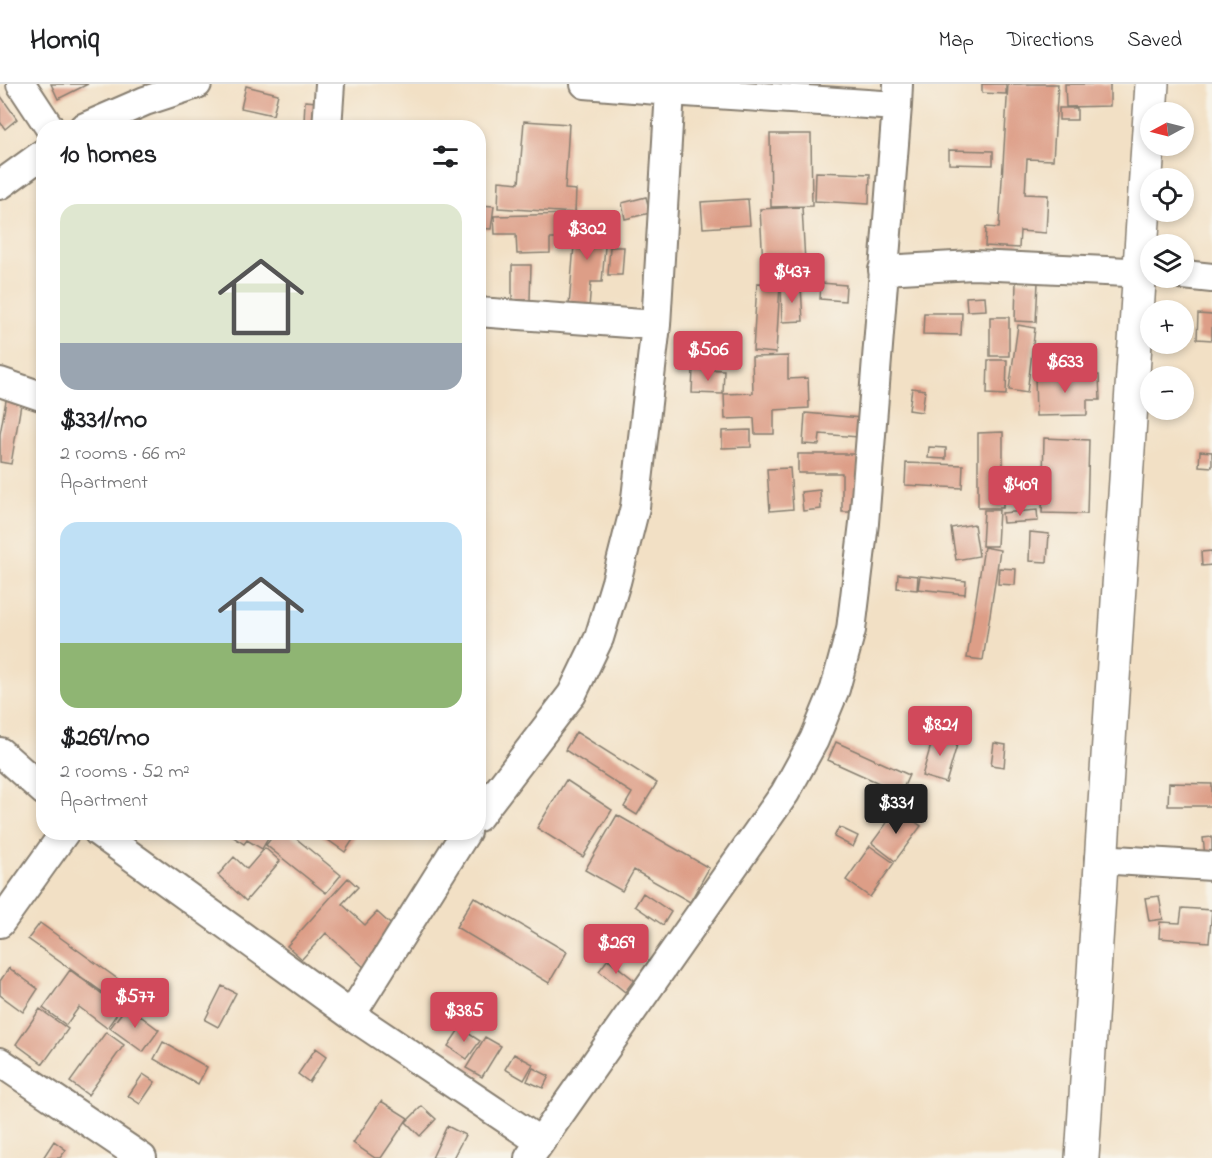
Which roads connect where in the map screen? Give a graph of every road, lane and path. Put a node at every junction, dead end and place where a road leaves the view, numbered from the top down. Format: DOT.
graph roads {
  1 [pos="21,84"];
  2 [pos="197,84"];
  3 [pos="330,84"];
  4 [pos="585,84"];
  5 [pos="1152,84"];
  6 [pos="670,91"];
  7 [pos="897,95"];
  8 [pos="45,120"];
  9 [pos="101,120"];
  10 [pos="328,120"];
  11 [pos="36,159"];
  12 [pos="0,185"];
  13 [pos="1147,234"];
  14 [pos="883,270"];
  15 [pos="1140,272"];
  16 [pos="1194,276"];
  17 [pos="1212,278"];
  18 [pos="1145,288"];
  19 [pos="486,313"];
  20 [pos="656,325"];
  21 [pos="0,382"];
  22 [pos="36,394"];
  23 [pos="0,752"];
  24 [pos="36,784"];
  25 [pos="486,806"];
  26 [pos="59,840"];
  27 [pos="109,840"];
  28 [pos="461,840"];
  29 [pos="1099,860"];
  30 [pos="1212,867"];
  31 [pos="0,923"];
  32 [pos="351,1015"];
  33 [pos="0,1062"];
  34 [pos="534,1149"];
  35 [pos="142,1158"];
  36 [pos="1082,1158"];
  1 -- 8 [label="street"];
  2 -- 9 [label="street"];
  3 -- 10 [label="street"];
  4 -- 6 [label="street"];
  5 -- 13 [label="main road"];
  6 -- 7 [label="street"];
  6 -- 20 [label="street"];
  7 -- 14 [label="street"];
  11 -- 12 [label="street"];
  14 -- 15 [label="street"];
  14 -- 34 [label="street"];
  16 -- 17 [label="street"];
  18 -- 29 [label="main road"];
  19 -- 20 [label="street"];
  20 -- 25 [label="street"];
  21 -- 22 [label="street"];
  23 -- 24 [label="street"];
  26 -- 31 [label="street"];
  27 -- 32 [label="street"];
  28 -- 32 [label="street"];
  29 -- 30 [label="street"];
  29 -- 36 [label="main road"];
  32 -- 34 [label="street"];
  33 -- 35 [label="street"];
}
